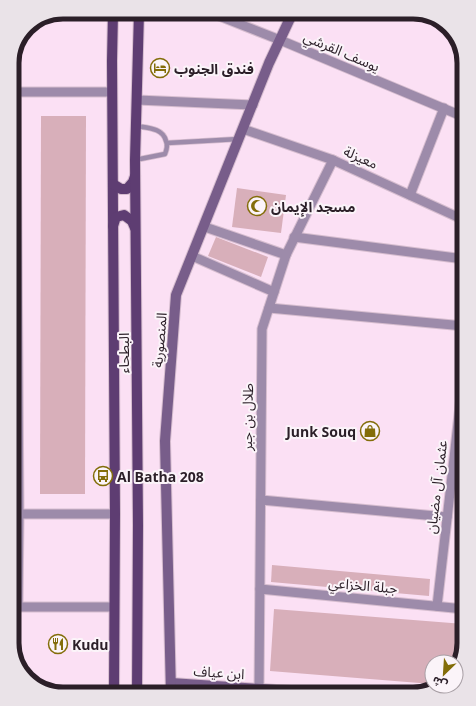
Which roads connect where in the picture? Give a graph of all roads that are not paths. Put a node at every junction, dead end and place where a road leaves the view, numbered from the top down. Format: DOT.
graph roads {
  1 [pos="113,19"];
  2 [pos="139,19"];
  3 [pos="227,19"];
  4 [pos="290,19"];
  5 [pos="280,40"];
  6 [pos="19,92"];
  7 [pos="112,92"];
  8 [pos="137,100"];
  9 [pos="252,105"];
  10 [pos="444,108"];
  11 [pos="457,114"];
  12 [pos="136,126"];
  13 [pos="243,129"];
  14 [pos="239,139"];
  15 [pos="167,143"];
  16 [pos="135,160"];
  17 [pos="334,160"];
  18 [pos="136,176"];
  19 [pos="113,184"];
  20 [pos="410,195"];
  21 [pos="457,217"];
  22 [pos="113,226"];
  23 [pos="205,227"];
  24 [pos="136,232"];
  25 [pos="294,237"];
  26 [pos="286,255"];
  27 [pos="192,256"];
  28 [pos="457,258"];
  29 [pos="274,292"];
  30 [pos="269,308"];
  31 [pos="457,325"];
  32 [pos="457,431"];
  33 [pos="261,500"];
  34 [pos="19,514"];
  35 [pos="115,514"];
  36 [pos="447,517"];
  37 [pos="260,589"];
  38 [pos="437,606"];
  39 [pos="19,607"];
  40 [pos="114,607"];
  41 [pos="457,608"];
  42 [pos="171,682"];
  43 [pos="114,687"];
  44 [pos="137,687"];
  45 [pos="171,687"];
  46 [pos="204,687"];
  47 [pos="259,687"];
  1 -- 7 [label="main road, البطحاء"];
  2 -- 8 [label="main road, البطحاء"];
  3 -- 5 [label="street, يوسف القرشي"];
  4 -- 5 [label="street, المنصورية"];
  5 -- 9 [label="street, المنصورية"];
  5 -- 10 [label="street, يوسف القرشي"];
  6 -- 7 [label="street"];
  7 -- 19 [label="main road, البطحاء"];
  8 -- 9 [label="street"];
  8 -- 12 [label="main road, البطحاء"];
  9 -- 13 [label="street, المنصورية"];
  10 -- 11 [label="street, يوسف القرشي"];
  10 -- 20 [label="street"];
  12 -- 15 [label="lane"];
  12 -- 16 [label="main road, البطحاء"];
  13 -- 14 [label="street, المنصورية"];
  13 -- 17 [label="street, معيزلة"];
  14 -- 15 [label="lane"];
  14 -- 23 [label="street, المنصورية"];
  15 -- 16 [label="lane"];
  16 -- 18 [label="main road, البطحاء"];
  17 -- 20 [label="street, معيزلة"];
  17 -- 25 [label="street, طلال بن جبر"];
  18 -- 19 [label="main road"];
  18 -- 24 [label="main road, البطحاء"];
  19 -- 22 [label="main road, البطحاء"];
  20 -- 21 [label="street, معيزلة"];
  22 -- 24 [label="main road"];
  22 -- 35 [label="main road, البطحاء"];
  23 -- 26 [label="street"];
  23 -- 27 [label="street, المنصورية"];
  24 -- 44 [label="main road, البطحاء"];
  25 -- 26 [label="street, طلال بن جبر"];
  25 -- 28 [label="street"];
  26 -- 29 [label="street, طلال بن جبر"];
  27 -- 29 [label="street"];
  27 -- 42 [label="street, المنصورية"];
  29 -- 30 [label="street, طلال بن جبر"];
  30 -- 31 [label="street"];
  30 -- 33 [label="street, طلال بن جبر"];
  32 -- 36 [label="street, عثمان آل مضيان"];
  33 -- 36 [label="street"];
  33 -- 37 [label="street, طلال بن جبر"];
  34 -- 35 [label="street"];
  35 -- 40 [label="main road, البطحاء"];
  36 -- 38 [label="street, عثمان آل مضيان"];
  37 -- 38 [label="street, جبلة الخزاعي"];
  37 -- 47 [label="street, طلال بن جبر"];
  38 -- 41 [label="street, جبلة الخزاعي"];
  39 -- 40 [label="street"];
  40 -- 43 [label="main road, البطحاء"];
  42 -- 45 [label="street, المنصورية"];
  42 -- 46 [label="street, ابن عياف"];
}
